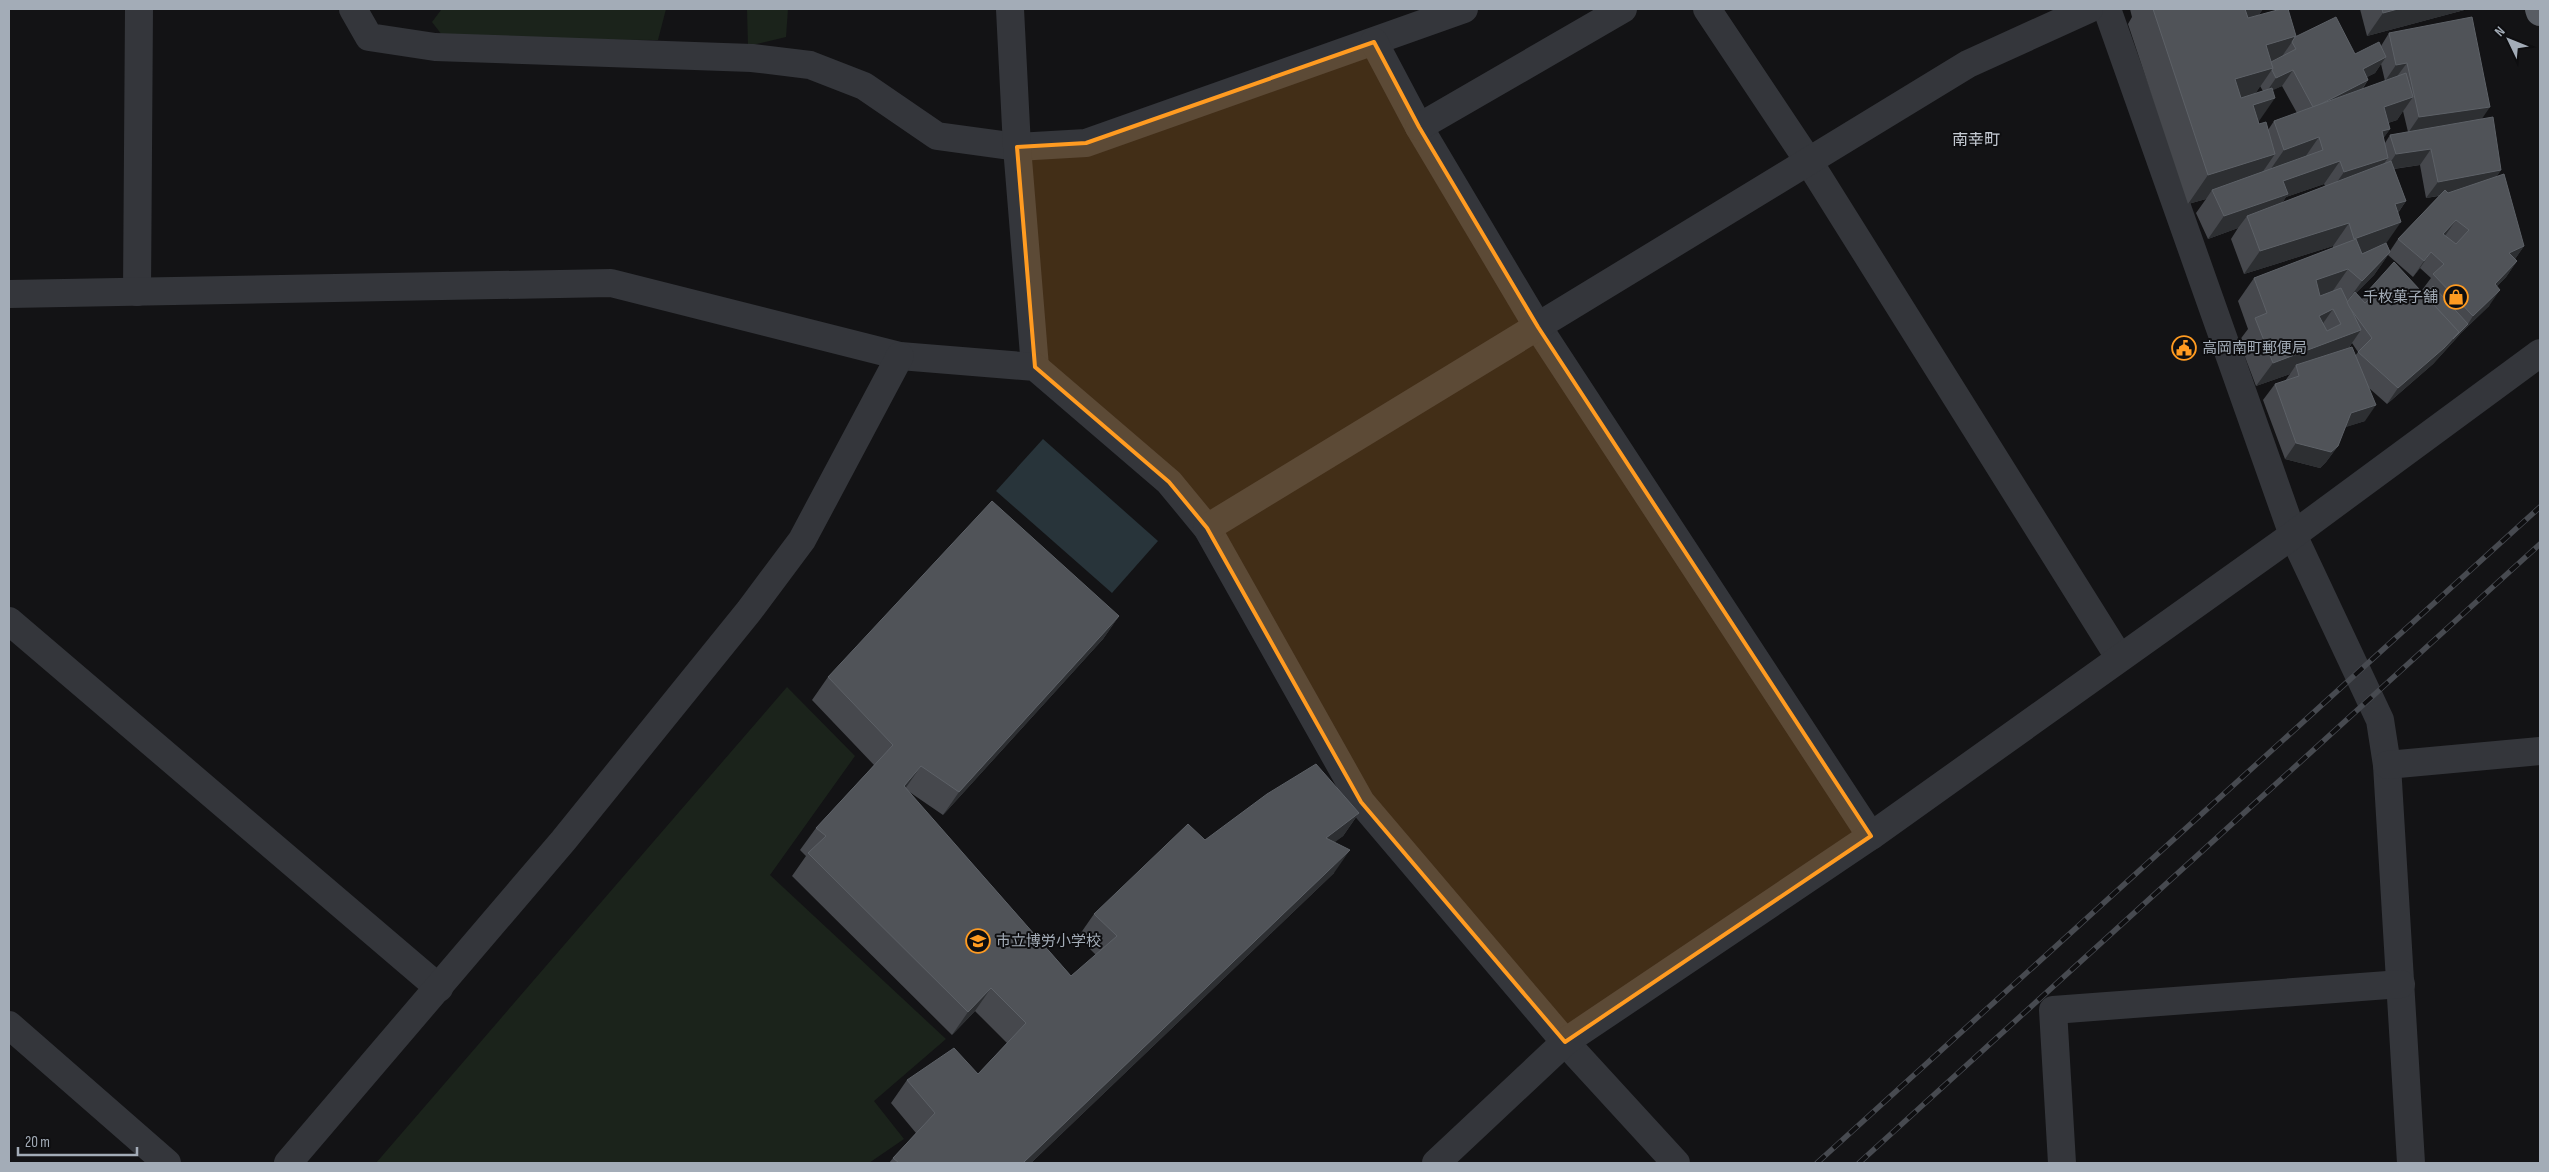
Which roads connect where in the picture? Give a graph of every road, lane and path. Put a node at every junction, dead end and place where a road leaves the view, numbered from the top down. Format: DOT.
graph roads {
  1 [pos="139,9"];
  2 [pos="353,9"];
  3 [pos="1010,9"];
  4 [pos="1464,9"];
  5 [pos="1623,9"];
  6 [pos="1708,9"];
  7 [pos="2089,9"];
  8 [pos="2106,9"];
  9 [pos="1374,42"];
  10 [pos="1419,127"];
  11 [pos="1017,147"];
  12 [pos="1809,162"];
  13 [pos="137,292"];
  14 [pos="9,294"];
  15 [pos="1538,327"];
  16 [pos="2540,353"];
  17 [pos="900,356"];
  18 [pos="1035,367"];
  19 [pos="1207,528"];
  20 [pos="2293,535"];
  21 [pos="9,622"];
  22 [pos="2119,657"];
  23 [pos="2540,751"];
  24 [pos="2388,765"];
  25 [pos="1871,836"];
  26 [pos="2401,984"];
  27 [pos="439,988"];
  28 [pos="9,1025"];
  29 [pos="1565,1042"];
  30 [pos="167,1163"];
  31 [pos="288,1163"];
  32 [pos="1436,1163"];
  33 [pos="1676,1163"];
  34 [pos="2062,1163"];
  35 [pos="2411,1163"];
  1 -- 13 [label="street"];
  2 -- 11 [label="street"];
  3 -- 11 [label="street"];
  4 -- 9 [label="street"];
  5 -- 10 [label="street"];
  6 -- 12 [label="street"];
  7 -- 12 [label="street"];
  8 -- 20 [label="street"];
  9 -- 10 [label="street"];
  9 -- 11 [label="street"];
  10 -- 15 [label="street"];
  11 -- 18 [label="street"];
  12 -- 15 [label="street"];
  12 -- 22 [label="street"];
  13 -- 14 [label="street"];
  13 -- 17 [label="street"];
  15 -- 19 [label="street"];
  15 -- 25 [label="street"];
  16 -- 20 [label="street"];
  17 -- 18 [label="street"];
  17 -- 27 [label="street"];
  18 -- 19 [label="street"];
  19 -- 29 [label="street"];
  20 -- 22 [label="street"];
  20 -- 24 [label="street"];
  21 -- 27 [label="street"];
  22 -- 25 [label="street"];
  23 -- 24 [label="street"];
  24 -- 26 [label="street"];
  25 -- 29 [label="street"];
  26 -- 34 [label="street"];
  26 -- 35 [label="street"];
  27 -- 31 [label="street"];
  28 -- 30 [label="street"];
  29 -- 32 [label="street"];
  29 -- 33 [label="street"];
}
